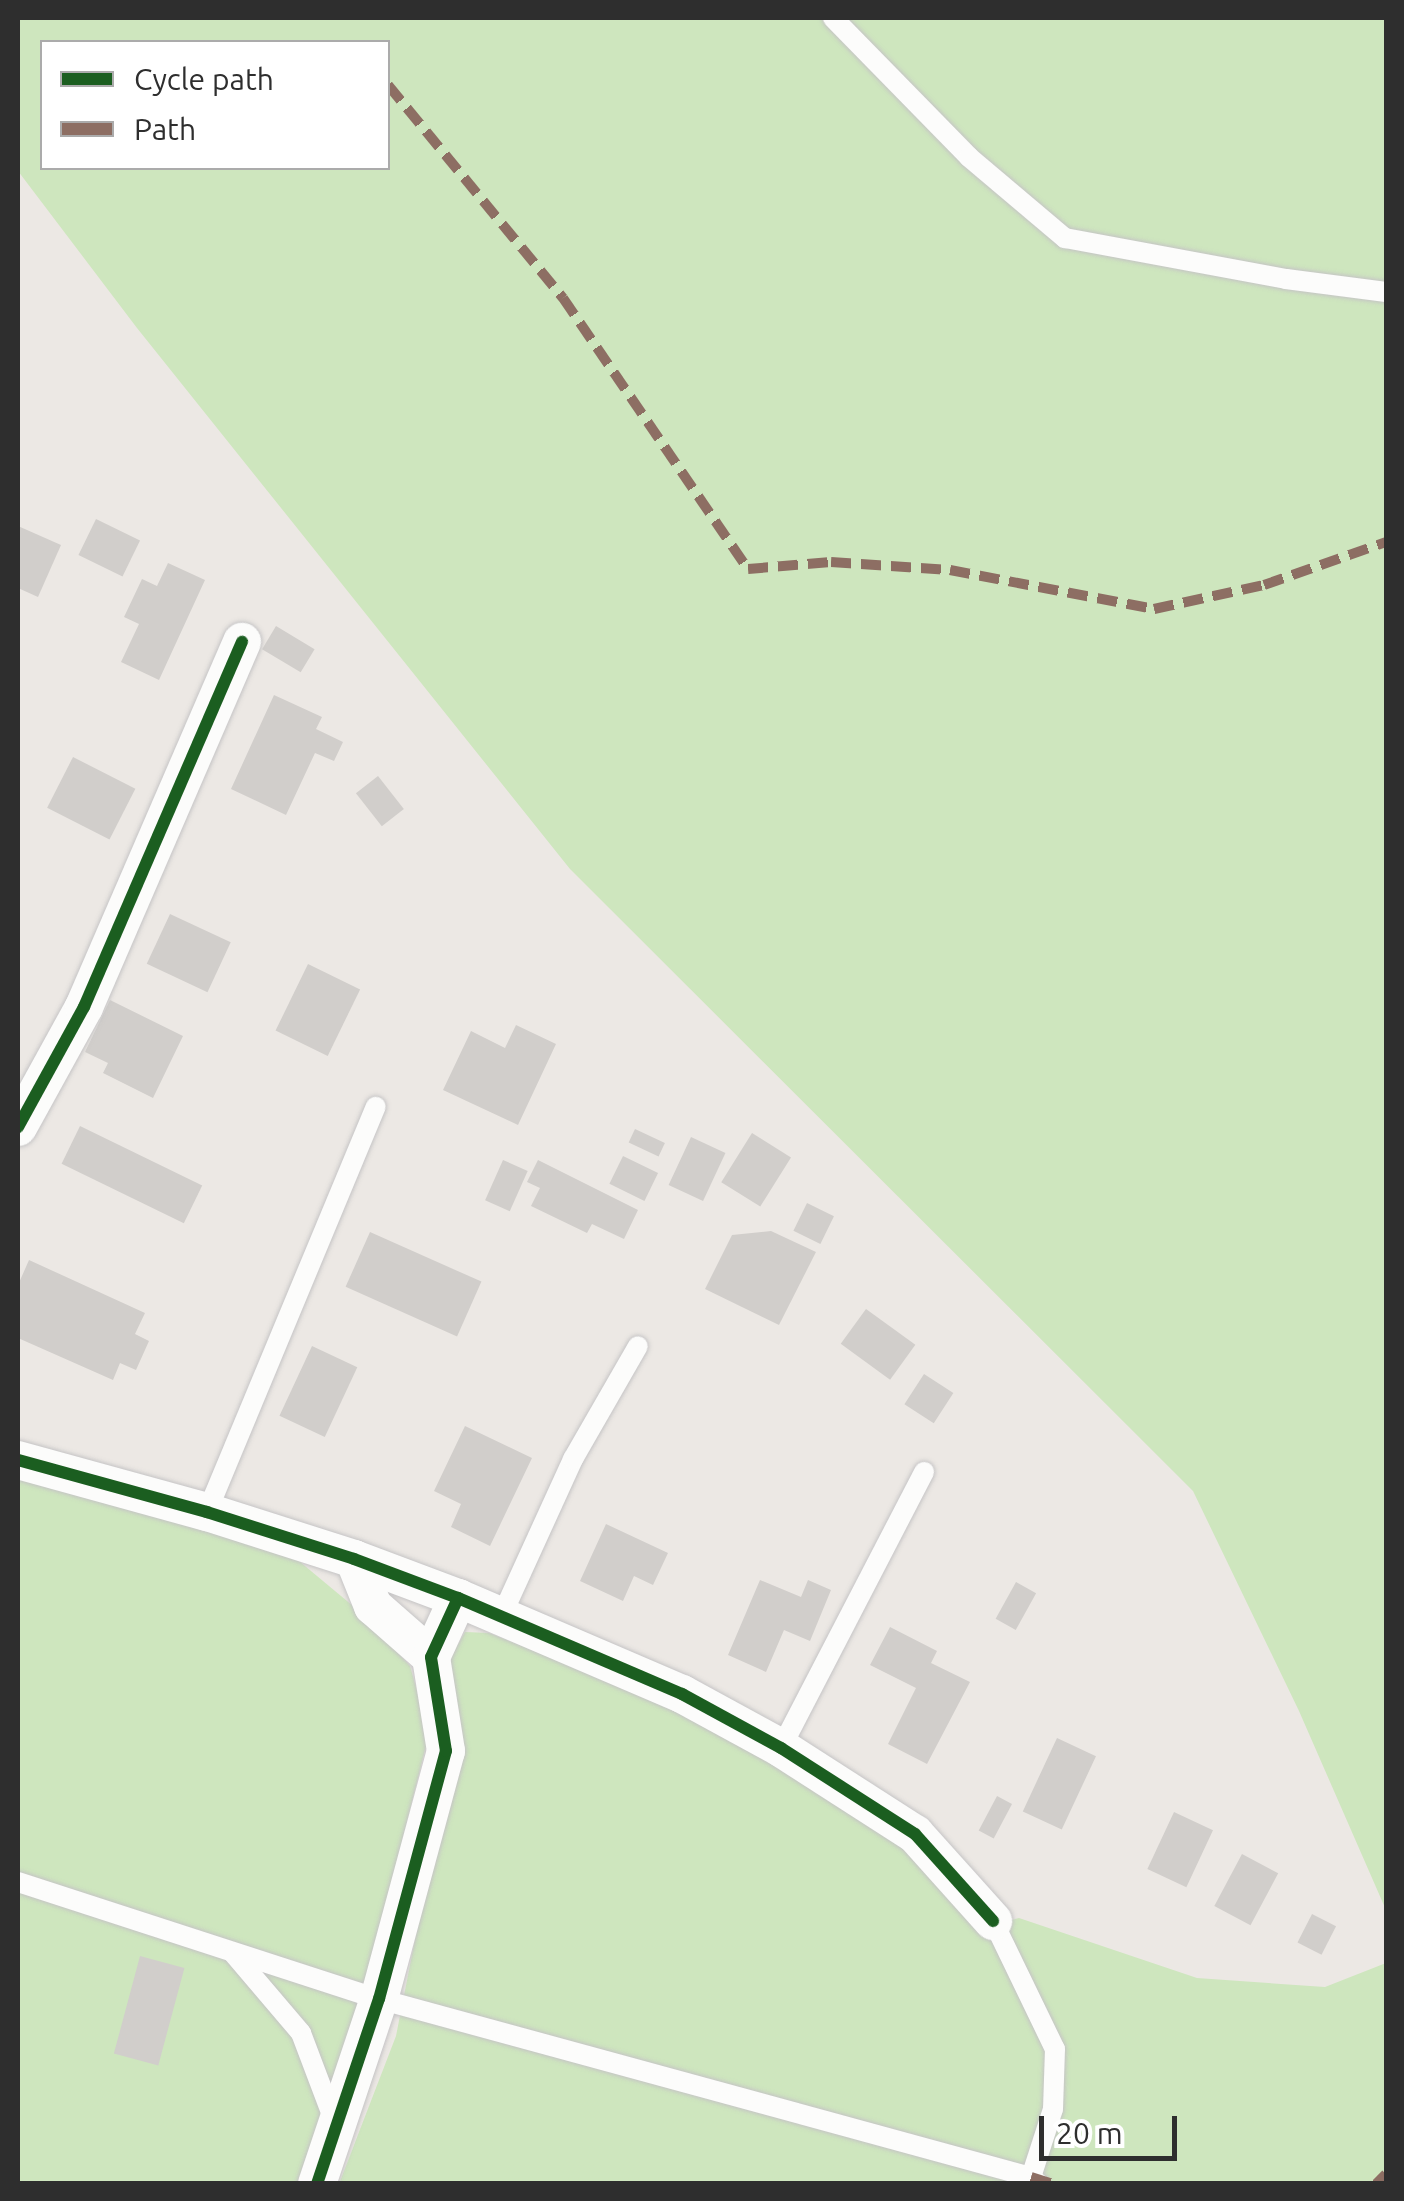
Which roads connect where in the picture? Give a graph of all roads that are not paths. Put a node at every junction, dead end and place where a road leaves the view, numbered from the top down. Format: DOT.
graph roads {
  1 [pos="833,18"];
  2 [pos="1386,292"];
  3 [pos="242,642"];
  4 [pos="376,1107"];
  5 [pos="18,1127"];
  6 [pos="638,1346"];
  7 [pos="18,1460"];
  8 [pos="924,1472"];
  9 [pos="208,1512"];
  10 [pos="354,1559"];
  11 [pos="458,1598"];
  12 [pos="501,1617"];
  13 [pos="430,1657"];
  14 [pos="781,1748"];
  15 [pos="18,1882"];
  16 [pos="994,1921"];
  17 [pos="231,1952"];
  18 [pos="379,1999"];
  19 [pos="336,2126"];
  20 [pos="1035,2180"];
  21 [pos="317,2184"];
  1 -- 2 [label="lane"];
  3 -- 5 [label="street"];
  4 -- 9 [label="lane"];
  6 -- 12 [label="lane"];
  7 -- 9 [label="street"];
  8 -- 14 [label="lane"];
  9 -- 10 [label="street"];
  10 -- 11 [label="street"];
  10 -- 13 [label="street"];
  11 -- 12 [label="street"];
  11 -- 13 [label="street"];
  12 -- 14 [label="street"];
  13 -- 18 [label="street"];
  14 -- 16 [label="street"];
  15 -- 17 [label="lane"];
  16 -- 20 [label="lane"];
  17 -- 18 [label="lane"];
  17 -- 19 [label="lane"];
  18 -- 19 [label="street"];
  18 -- 20 [label="lane"];
  19 -- 21 [label="street"];
}
